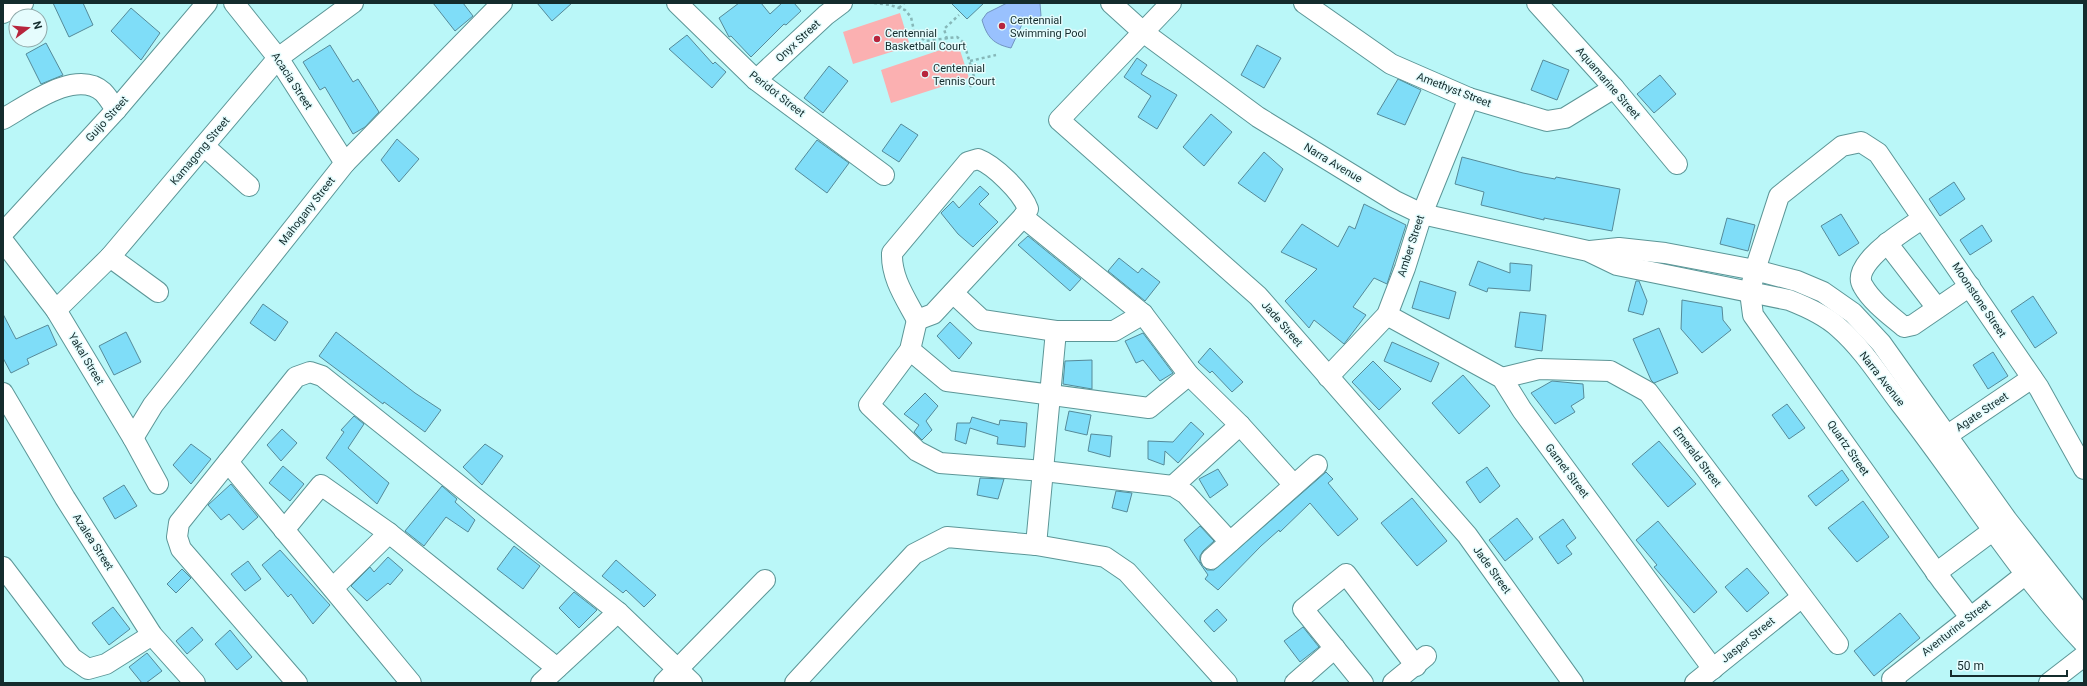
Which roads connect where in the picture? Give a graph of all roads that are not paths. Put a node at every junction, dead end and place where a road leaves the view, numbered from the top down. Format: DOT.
graph roads {
  1 [pos="207,3"];
  2 [pos="234,3"];
  3 [pos="353,3"];
  4 [pos="502,3"];
  5 [pos="677,3"];
  6 [pos="842,3"];
  7 [pos="1111,3"];
  8 [pos="1171,3"];
  9 [pos="1304,3"];
  10 [pos="1536,3"];
  11 [pos="821,9"];
  12 [pos="1143,32"];
  13 [pos="278,58"];
  14 [pos="756,80"];
  15 [pos="1614,88"];
  16 [pos="1469,98"];
  17 [pos="116,110"];
  18 [pos="3,119"];
  19 [pos="1861,142"];
  20 [pos="204,146"];
  21 [pos="345,163"];
  22 [pos="1677,164"];
  23 [pos="884,175"];
  24 [pos="249,186"];
  25 [pos="1422,214"];
  26 [pos="1023,217"];
  27 [pos="1922,218"];
  28 [pos="3,233"];
  29 [pos="3,241"];
  30 [pos="1887,243"];
  31 [pos="110,257"];
  32 [pos="1639,260"];
  33 [pos="1755,270"];
  34 [pos="1970,286"];
  35 [pos="158,292"];
  36 [pos="1750,292"];
  37 [pos="953,293"];
  38 [pos="1937,308"];
  39 [pos="56,310"];
  40 [pos="1143,314"];
  41 [pos="1387,315"];
  42 [pos="917,320"];
  43 [pos="1056,331"];
  44 [pos="910,350"];
  45 [pos="1189,375"];
  46 [pos="1328,377"];
  47 [pos="1502,378"];
  48 [pos="2032,378"];
  49 [pos="3,393"];
  50 [pos="1051,396"];
  51 [pos="1240,425"];
  52 [pos="133,438"];
  53 [pos="1939,440"];
  54 [pos="228,462"];
  55 [pos="1317,465"];
  56 [pos="2084,469"];
  57 [pos="1044,471"];
  58 [pos="158,484"];
  59 [pos="1294,485"];
  60 [pos="1173,486"];
  61 [pos="2000,525"];
  62 [pos="284,530"];
  63 [pos="388,533"];
  64 [pos="1230,542"];
  65 [pos="1036,545"];
  66 [pos="1211,559"];
  67 [pos="5,573"];
  68 [pos="1936,573"];
  69 [pos="2026,574"];
  70 [pos="766,580"];
  71 [pos="332,588"];
  72 [pos="1802,596"];
  73 [pos="618,612"];
  74 [pos="1970,616"];
  75 [pos="2084,618"];
  76 [pos="152,635"];
  77 [pos="2084,643"];
  78 [pos="1838,644"];
  79 [pos="1335,648"];
  80 [pos="2084,656"];
  81 [pos="557,668"];
  82 [pos="1713,669"];
  83 [pos="678,679"];
  84 [pos="195,683"];
  85 [pos="297,683"];
  86 [pos="411,683"];
  87 [pos="541,683"];
  88 [pos="795,683"];
  89 [pos="1226,683"];
  90 [pos="1295,683"];
  91 [pos="1363,683"];
  92 [pos="1393,683"];
  93 [pos="1574,683"];
  94 [pos="1695,683"];
  95 [pos="1896,683"];
  96 [pos="2049,683"];
  1 -- 17 [label="street, Guijo Street"];
  2 -- 13 [label="street, Acacia Street"];
  3 -- 13 [label="street, Kamagong Street"];
  4 -- 21 [label="street, Mahogany Street"];
  5 -- 14 [label="street, Peridot Street"];
  6 -- 11 [label="street, Onyx Street"];
  7 -- 12 [label="street, Narra Avenue"];
  8 -- 12 [label="street, Jade Street"];
  9 -- 16 [label="street, Amethyst Street"];
  10 -- 15 [label="street, Aquamarine Street"];
  11 -- 14 [label="street, Onyx Street"];
  12 -- 25 [label="street, Narra Avenue"];
  12 -- 46 [label="street, Jade Street"];
  13 -- 20 [label="street, Kamagong Street"];
  13 -- 21 [label="street, Acacia Street"];
  14 -- 23 [label="street, Peridot Street"];
  15 -- 16 [label="street, Amethyst Street"];
  15 -- 22 [label="street, Aquamarine Street"];
  16 -- 25 [label="street, Amber Street"];
  17 -- 18 [label="street"];
  17 -- 28 [label="street, Guijo Street"];
  19 -- 27 [label="street, Moonstone Street"];
  19 -- 33 [label="street, Quartz Street"];
  20 -- 24 [label="street"];
  20 -- 31 [label="street, Kamagong Street"];
  21 -- 52 [label="street, Mahogany Street"];
  25 -- 32 [label="street, Narra Avenue"];
  25 -- 41 [label="street, Amber Street"];
  26 -- 37 [label="street"];
  26 -- 40 [label="street"];
  26 -- 42 [label="street"];
  27 -- 30 [label="street"];
  27 -- 34 [label="street, Moonstone Street"];
  29 -- 39 [label="street, Yakal Street"];
  30 -- 38 [label="street"];
  30 -- 38 [label="street"];
  31 -- 35 [label="street"];
  31 -- 39 [label="street, Kamagong Street"];
  32 -- 33 [label="street, Narra Avenue"];
  32 -- 36 [label="street, Narra Avenue"];
  33 -- 36 [label="street, Quartz Street"];
  33 -- 53 [label="street, Narra Avenue"];
  34 -- 38 [label="street"];
  34 -- 48 [label="street, Moonstone Street"];
  36 -- 53 [label="street, Narra Avenue"];
  36 -- 68 [label="street, Quartz Street"];
  37 -- 42 [label="street"];
  37 -- 43 [label="street"];
  39 -- 52 [label="street, Yakal Street"];
  40 -- 43 [label="street"];
  40 -- 45 [label="street"];
  41 -- 46 [label="street, Amber Street"];
  41 -- 47 [label="street, Garnet Street"];
  42 -- 44 [label="street"];
  43 -- 50 [label="street"];
  44 -- 50 [label="street"];
  44 -- 57 [label="street"];
  45 -- 50 [label="street"];
  45 -- 51 [label="street"];
  46 -- 93 [label="street, Jade Street"];
  47 -- 72 [label="street, Emerald Street"];
  47 -- 82 [label="street, Garnet Street"];
  48 -- 53 [label="street, Agate Street"];
  48 -- 56 [label="street, Moonstone Street"];
  49 -- 76 [label="street, Azalea Street"];
  50 -- 57 [label="street"];
  51 -- 59 [label="street"];
  51 -- 60 [label="street"];
  52 -- 58 [label="street, Yakal Street"];
  53 -- 61 [label="street, Narra Avenue"];
  54 -- 62 [label="street"];
  54 -- 73 [label="street"];
  54 -- 85 [label="street"];
  55 -- 59 [label="street"];
  57 -- 60 [label="street"];
  57 -- 65 [label="street"];
  59 -- 64 [label="street"];
  60 -- 64 [label="street"];
  61 -- 68 [label="street"];
  61 -- 69 [label="street, Narra Avenue"];
  61 -- 75 [label="street, Narra Avenue"];
  62 -- 63 [label="street"];
  62 -- 71 [label="street"];
  63 -- 71 [label="street"];
  63 -- 81 [label="street"];
  64 -- 66 [label="street"];
  65 -- 88 [label="street"];
  65 -- 89 [label="street"];
  67 -- 76 [label="street"];
  68 -- 74 [label="street, Quartz Street"];
  69 -- 74 [label="street, Aventurine Street"];
  69 -- 77 [label="street, Narra Avenue"];
  70 -- 83 [label="street"];
  71 -- 86 [label="street"];
  72 -- 78 [label="street, Emerald Street"];
  72 -- 82 [label="street, Jasper Street"];
  73 -- 81 [label="street"];
  73 -- 83 [label="street"];
  74 -- 95 [label="street, Aventurine Street"];
  76 -- 84 [label="street, Azalea Street"];
  79 -- 90 [label="street"];
  79 -- 91 [label="street"];
  79 -- 92 [label="street"];
  80 -- 96 [label="street"];
  81 -- 87 [label="street"];
  82 -- 94 [label="street, Jasper Street"];
}
